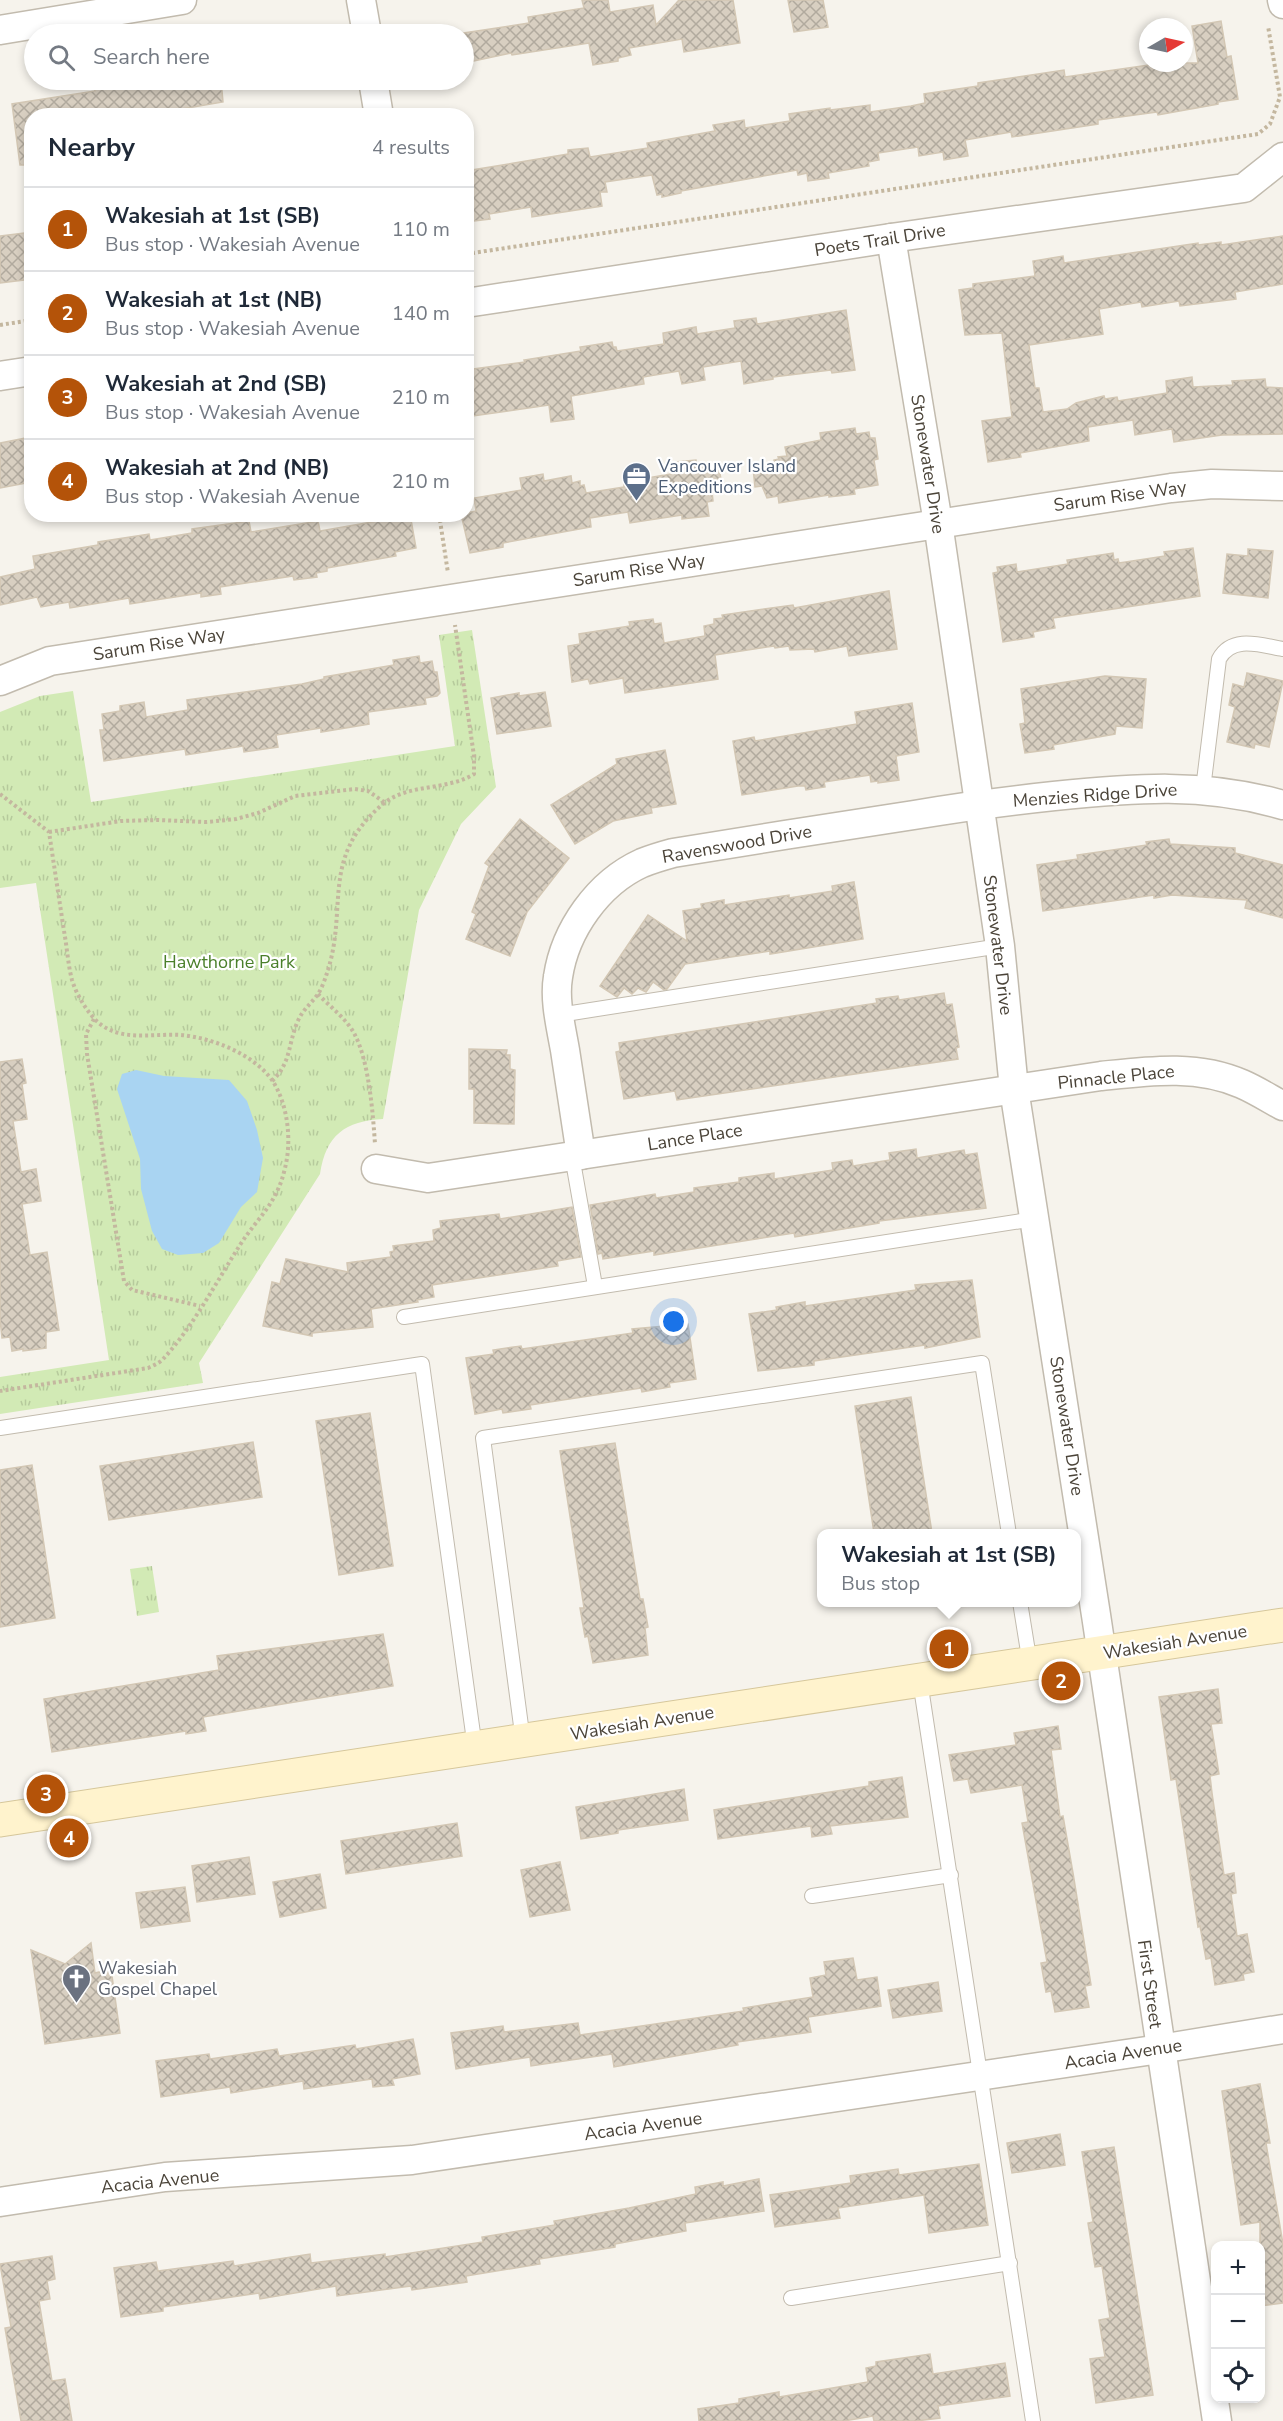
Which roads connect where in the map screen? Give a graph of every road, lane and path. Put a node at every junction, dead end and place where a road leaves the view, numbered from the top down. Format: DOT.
graph roads {
  1 [pos="182,0"];
  2 [pos="361,0"];
  3 [pos="1278,8"];
  4 [pos="36,24"];
  5 [pos="365,24"];
  6 [pos="24,26"];
  7 [pos="0,30"];
  8 [pos="375,90"];
  9 [pos="378,108"];
  10 [pos="1283,157"];
  11 [pos="891,238"];
  12 [pos="474,253"];
  13 [pos="474,302"];
  14 [pos="24,321"];
  15 [pos="0,325"];
  16 [pos="24,372"];
  17 [pos="0,376"];
  18 [pos="1283,486"];
  19 [pos="440,522"];
  20 [pos="938,523"];
  21 [pos="452,600"];
  22 [pos="1283,649"];
  23 [pos="0,681"];
  24 [pos="1203,789"];
  25 [pos="0,794"];
  26 [pos="384,803"];
  27 [pos="978,805"];
  28 [pos="1283,805"];
  29 [pos="49,832"];
  30 [pos="1000,946"];
  31 [pos="318,994"];
  32 [pos="559,1015"];
  33 [pos="94,1018"];
  34 [pos="272,1081"];
  35 [pos="1014,1089"];
  36 [pos="1283,1106"];
  37 [pos="577,1156"];
  38 [pos="376,1169"];
  39 [pos="1034,1219"];
  40 [pos="595,1286"];
  41 [pos="200,1306"];
  42 [pos="404,1317"];
  43 [pos="0,1391"];
  44 [pos="0,1428"];
  45 [pos="1008,1529"];
  46 [pos="1021,1607"];
  47 [pos="1283,1626"];
  48 [pos="1102,1653"];
  49 [pos="1030,1664"];
  50 [pos="920,1681"];
  51 [pos="523,1741"];
  52 [pos="475,1748"];
  53 [pos="0,1820"];
  54 [pos="951,1875"];
  55 [pos="812,1896"];
  56 [pos="1283,2029"];
  57 [pos="1160,2049"];
  58 [pos="981,2076"];
  59 [pos="0,2202"];
  60 [pos="1010,2263"];
  61 [pos="791,2298"];
  62 [pos="1033,2421"];
  63 [pos="1217,2421"];
  1 -- 4 [label="street"];
  2 -- 5 [label="street"];
  3 -- 12 [label="path"];
  6 -- 7 [label="street"];
  8 -- 9 [label="street"];
  10 -- 11 [label="street, Poets Trail Drive"];
  11 -- 13 [label="street, Poets Trail Drive"];
  11 -- 20 [label="street, Stonewater Drive"];
  14 -- 15 [label="path"];
  16 -- 17 [label="street"];
  18 -- 20 [label="street, Sarum Rise Way"];
  19 -- 21 [label="path"];
  20 -- 21 [label="street, Sarum Rise Way"];
  20 -- 27 [label="street, Stonewater Drive"];
  21 -- 23 [label="street, Sarum Rise Way"];
  21 -- 26 [label="path"];
  22 -- 24 [label="lane"];
  24 -- 27 [label="street, Menzies Ridge Drive"];
  24 -- 28 [label="street, Menzies Ridge Drive"];
  25 -- 29 [label="path"];
  26 -- 29 [label="path"];
  26 -- 31 [label="path"];
  27 -- 30 [label="street, Stonewater Drive"];
  27 -- 32 [label="street, Ravenswood Drive"];
  29 -- 33 [label="path"];
  30 -- 32 [label="lane"];
  30 -- 35 [label="street, Stonewater Drive"];
  31 -- 34 [label="path"];
  31 -- 38 [label="path"];
  32 -- 37 [label="street, Ravenswood Drive"];
  33 -- 34 [label="path"];
  33 -- 41 [label="path"];
  34 -- 41 [label="path"];
  35 -- 36 [label="street, Pinnacle Place"];
  35 -- 37 [label="street, Lance Place"];
  35 -- 39 [label="street, Stonewater Drive"];
  37 -- 38 [label="street, Lance Place"];
  37 -- 40 [label="lane"];
  39 -- 40 [label="lane"];
  39 -- 48 [label="street, Stonewater Drive"];
  40 -- 42 [label="lane"];
  41 -- 43 [label="path"];
  44 -- 52 [label="lane"];
  45 -- 51 [label="lane"];
  46 -- 49 [label="lane"];
  47 -- 48 [label="main road, Wakesiah Avenue"];
  48 -- 49 [label="main road, Wakesiah Avenue"];
  48 -- 57 [label="street, First Street"];
  49 -- 50 [label="main road, Wakesiah Avenue"];
  50 -- 51 [label="main road, Wakesiah Avenue"];
  50 -- 54 [label="lane"];
  51 -- 52 [label="main road, Wakesiah Avenue"];
  52 -- 53 [label="main road, Wakesiah Avenue"];
  54 -- 55 [label="lane"];
  54 -- 58 [label="lane"];
  56 -- 57 [label="street, Acacia Avenue"];
  57 -- 58 [label="street, Acacia Avenue"];
  57 -- 63 [label="street, First Street"];
  58 -- 59 [label="street, Acacia Avenue"];
  58 -- 60 [label="lane"];
  60 -- 61 [label="lane"];
  60 -- 62 [label="lane"];
}
